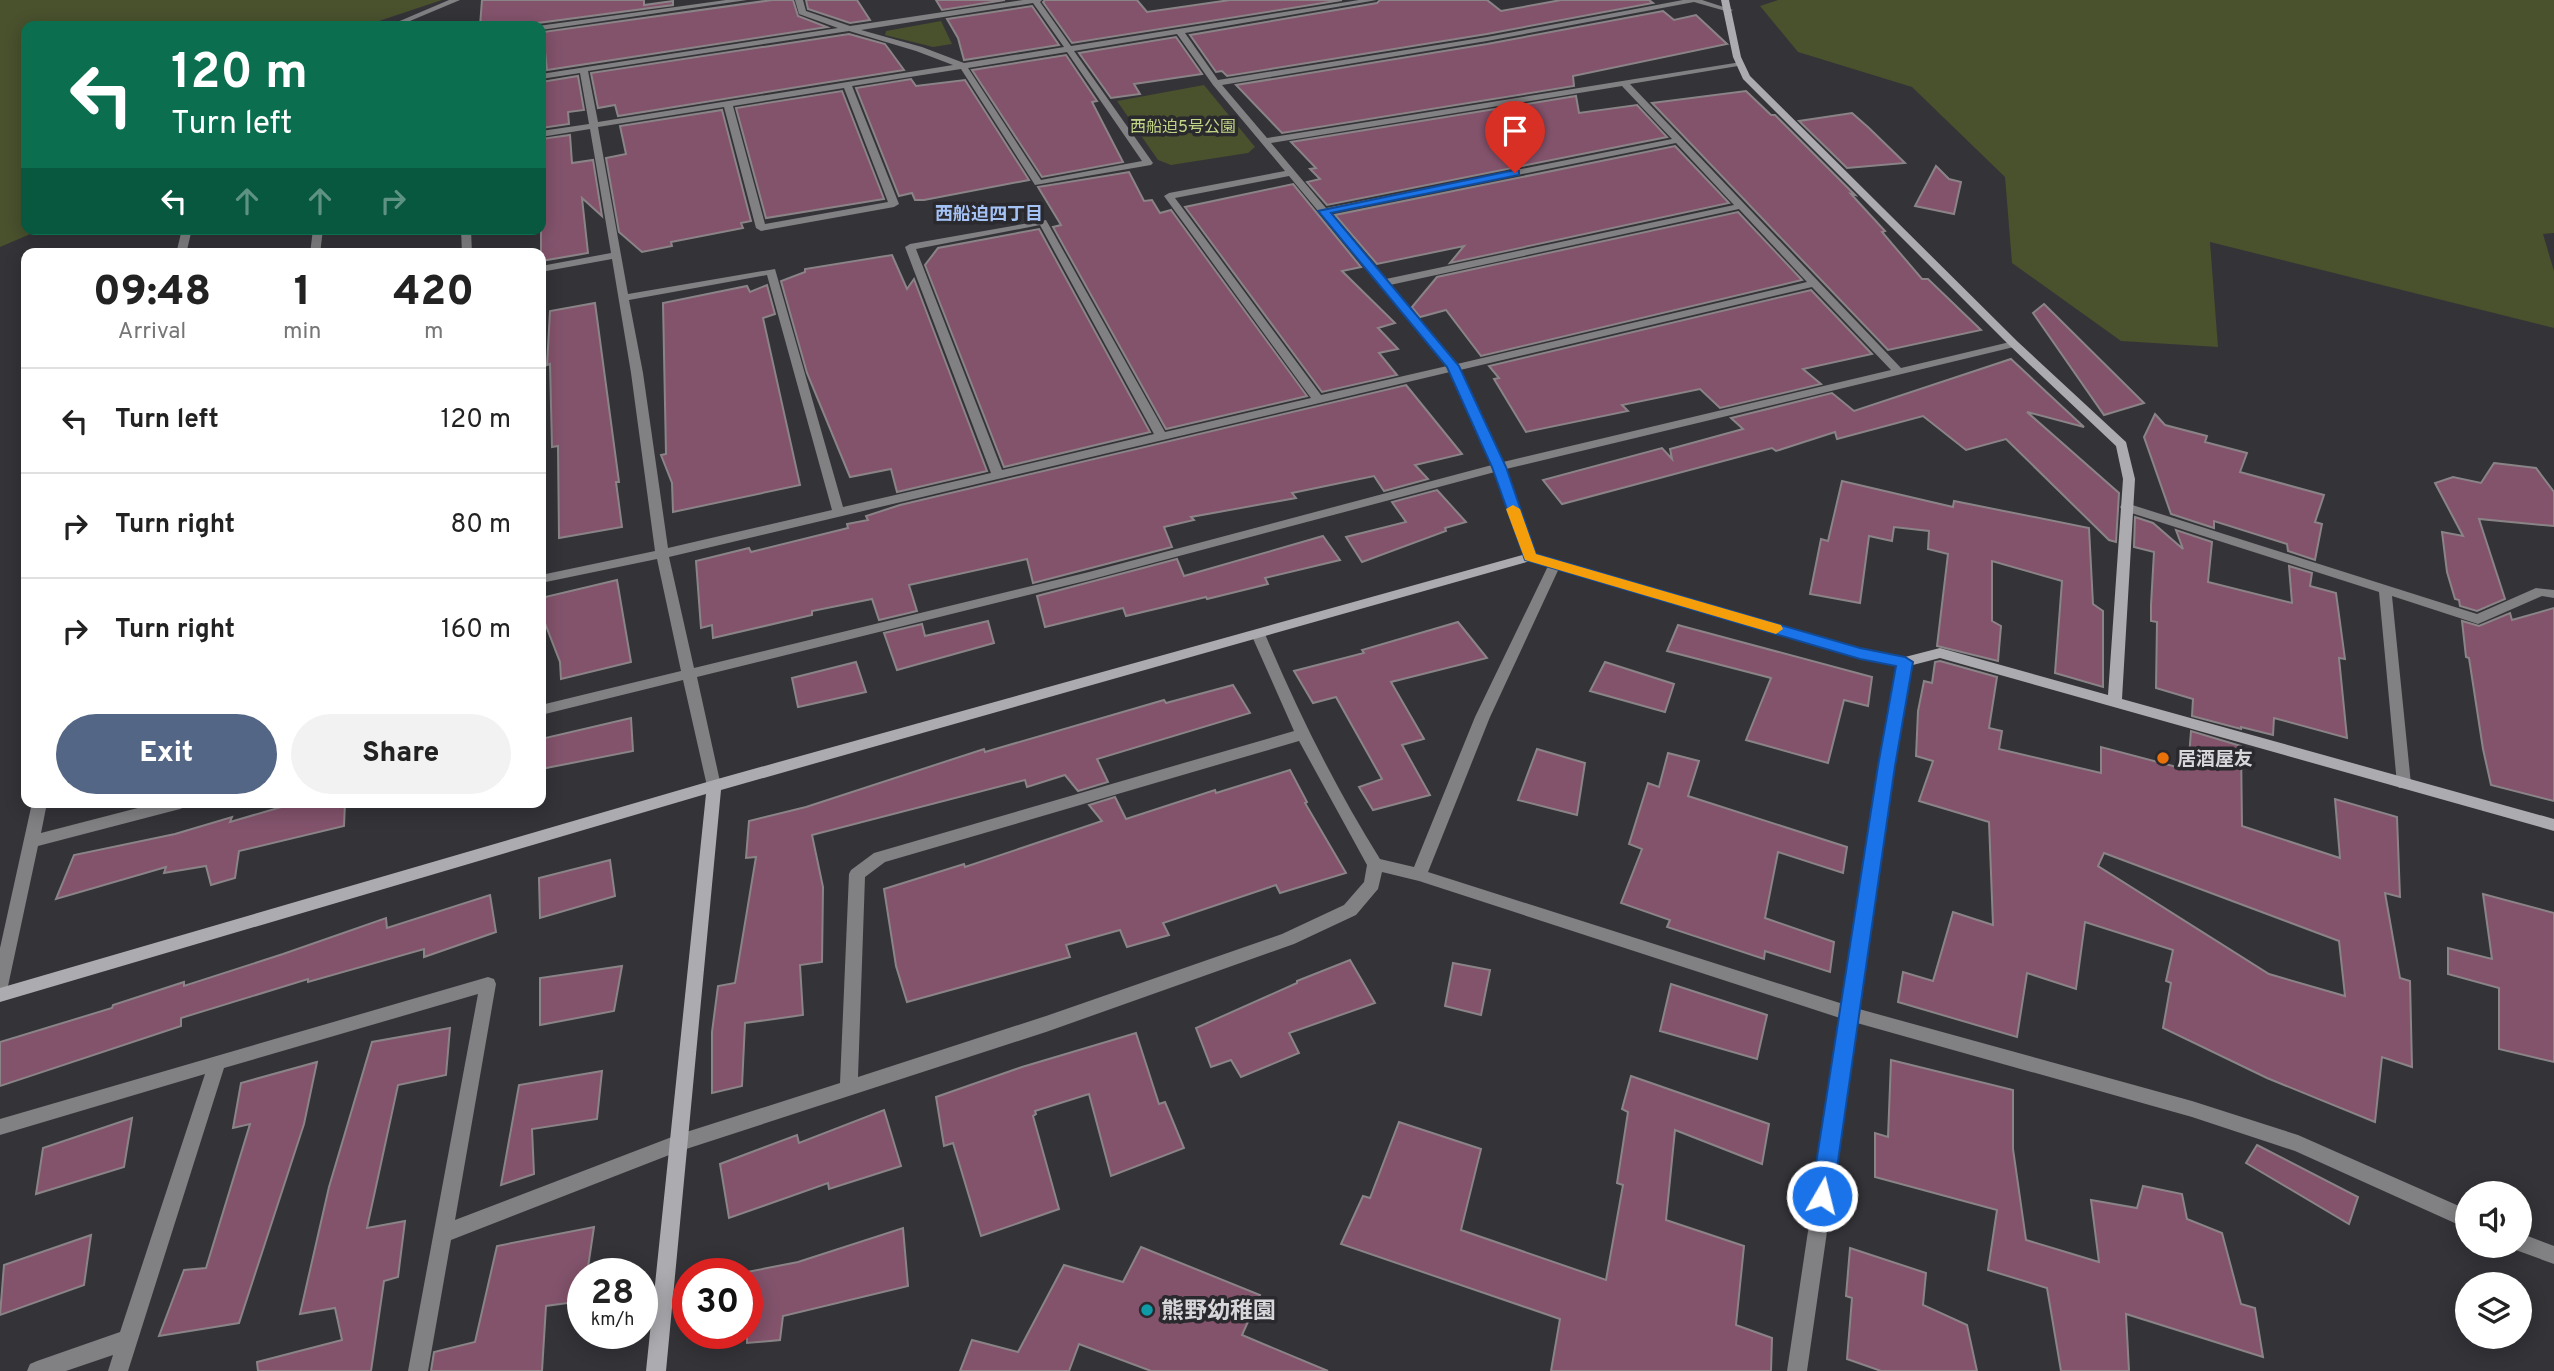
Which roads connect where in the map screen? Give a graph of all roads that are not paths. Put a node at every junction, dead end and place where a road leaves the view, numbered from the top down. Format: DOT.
graph roads {
  1 [pos="456,0"];
  2 [pos="743,0"];
  3 [pos="799,0"];
  4 [pos="1036,0"];
  5 [pos="1373,0"];
  6 [pos="1694,0"];
  7 [pos="1725,0"];
  8 [pos="1729,10"];
  9 [pos="404,21"];
  10 [pos="546,27"];
  11 [pos="852,28"];
  12 [pos="1180,32"];
  13 [pos="1068,49"];
  14 [pos="1738,64"];
  15 [pos="963,66"];
  16 [pos="584,70"];
  17 [pos="546,75"];
  18 [pos="1623,82"];
  19 [pos="1216,83"];
  20 [pos="848,86"];
  21 [pos="728,104"];
  22 [pos="594,125"];
  23 [pos="546,133"];
  24 [pos="1679,140"];
  25 [pos="1266,141"];
  26 [pos="1291,173"];
  27 [pos="1741,206"];
  28 [pos="1324,211"];
  29 [pos="617,255"];
  30 [pos="546,268"];
  31 [pos="1383,283"];
  32 [pos="1814,283"];
  33 [pos="624,298"];
  34 [pos="2014,344"];
  35 [pos="1453,366"];
  36 [pos="1898,371"];
  37 [pos="1317,398"];
  38 [pos="1161,436"];
  39 [pos="1499,467"];
  40 [pos="997,473"];
  41 [pos="2126,507"];
  42 [pos="838,512"];
  43 [pos="662,554"];
  44 [pos="1530,557"];
  45 [pos="1555,564"];
  46 [pos="546,578"];
  47 [pos="2385,589"];
  48 [pos="2554,594"];
  49 [pos="1258,634"];
  50 [pos="1905,662"];
  51 [pos="687,672"];
  52 [pos="2115,702"];
  53 [pos="546,709"];
  54 [pos="1303,734"];
  55 [pos="2404,784"];
  56 [pos="714,786"];
  57 [pos="39,808"];
  58 [pos="161,808"];
  59 [pos="2554,825"];
  60 [pos="31,842"];
  61 [pos="1376,864"];
  62 [pos="1419,875"];
  63 [pos="0,986"];
  64 [pos="0,995"];
  65 [pos="1850,1014"];
  66 [pos="217,1062"];
  67 [pos="849,1088"];
  68 [pos="0,1126"];
  69 [pos="677,1144"];
  70 [pos="2455,1214"];
  71 [pos="441,1235"];
  72 [pos="2532,1247"];
  73 [pos="2554,1255"];
  74 [pos="127,1340"];
  75 [pos="37,1371"];
  76 [pos="118,1371"];
  77 [pos="418,1371"];
  78 [pos="656,1371"];
  79 [pos="1797,1371"];
  1 -- 9 [label="street"];
  2 -- 10 [label="street"];
  3 -- 11 [label="street"];
  4 -- 11 [label="street"];
  4 -- 13 [label="street"];
  5 -- 12 [label="street"];
  6 -- 8 [label="street"];
  6 -- 19 [label="street"];
  7 -- 8 [label="street"];
  8 -- 14 [label="street"];
  11 -- 15 [label="street"];
  11 -- 16 [label="street"];
  12 -- 13 [label="street"];
  12 -- 19 [label="street"];
  13 -- 15 [label="street"];
  13 -- 15 [label="street"];
  14 -- 18 [label="street"];
  14 -- 34 [label="street"];
  15 -- 20 [label="street"];
  16 -- 17 [label="street"];
  16 -- 22 [label="street"];
  18 -- 24 [label="street"];
  18 -- 25 [label="street"];
  19 -- 25 [label="street"];
  20 -- 21 [label="street"];
  20 -- 21 [label="street"];
  21 -- 22 [label="street"];
  22 -- 23 [label="street"];
  22 -- 29 [label="street"];
  24 -- 27 [label="street"];
  24 -- 28 [label="street"];
  25 -- 26 [label="street"];
  26 -- 28 [label="street"];
  26 -- 37 [label="street"];
  27 -- 31 [label="street"];
  27 -- 32 [label="street"];
  28 -- 31 [label="street"];
  29 -- 30 [label="street"];
  29 -- 33 [label="street"];
  31 -- 35 [label="street"];
  32 -- 35 [label="street"];
  32 -- 36 [label="street"];
  33 -- 42 [label="street"];
  33 -- 43 [label="street"];
  34 -- 36 [label="street"];
  34 -- 41 [label="street"];
  35 -- 37 [label="street"];
  35 -- 39 [label="street"];
  36 -- 39 [label="street"];
  37 -- 38 [label="street"];
  38 -- 40 [label="street"];
  38 -- 40 [label="street"];
  39 -- 44 [label="street"];
  39 -- 51 [label="street"];
  40 -- 42 [label="street"];
  41 -- 47 [label="street"];
  41 -- 52 [label="street"];
  42 -- 43 [label="street"];
  43 -- 46 [label="street"];
  43 -- 51 [label="street"];
  44 -- 45 [label="street"];
  44 -- 49 [label="street"];
  45 -- 50 [label="street"];
  45 -- 62 [label="street"];
  47 -- 48 [label="street"];
  47 -- 55 [label="street"];
  49 -- 54 [label="street"];
  49 -- 56 [label="street"];
  50 -- 52 [label="street"];
  50 -- 65 [label="street"];
  51 -- 53 [label="street"];
  51 -- 56 [label="street"];
  52 -- 55 [label="street"];
  54 -- 61 [label="street"];
  54 -- 67 [label="street"];
  55 -- 59 [label="street"];
  56 -- 64 [label="street"];
  56 -- 69 [label="street"];
  57 -- 60 [label="street"];
  58 -- 60 [label="street"];
  60 -- 63 [label="street"];
  61 -- 62 [label="street"];
  61 -- 67 [label="street"];
  62 -- 65 [label="street"];
  65 -- 70 [label="street"];
  65 -- 79 [label="street"];
  66 -- 68 [label="street"];
  66 -- 71 [label="street"];
  66 -- 74 [label="street"];
  67 -- 69 [label="street"];
  69 -- 71 [label="street"];
  69 -- 78 [label="street"];
  71 -- 77 [label="street"];
  72 -- 73 [label="street"];
  74 -- 75 [label="street"];
  74 -- 76 [label="street"];
}
